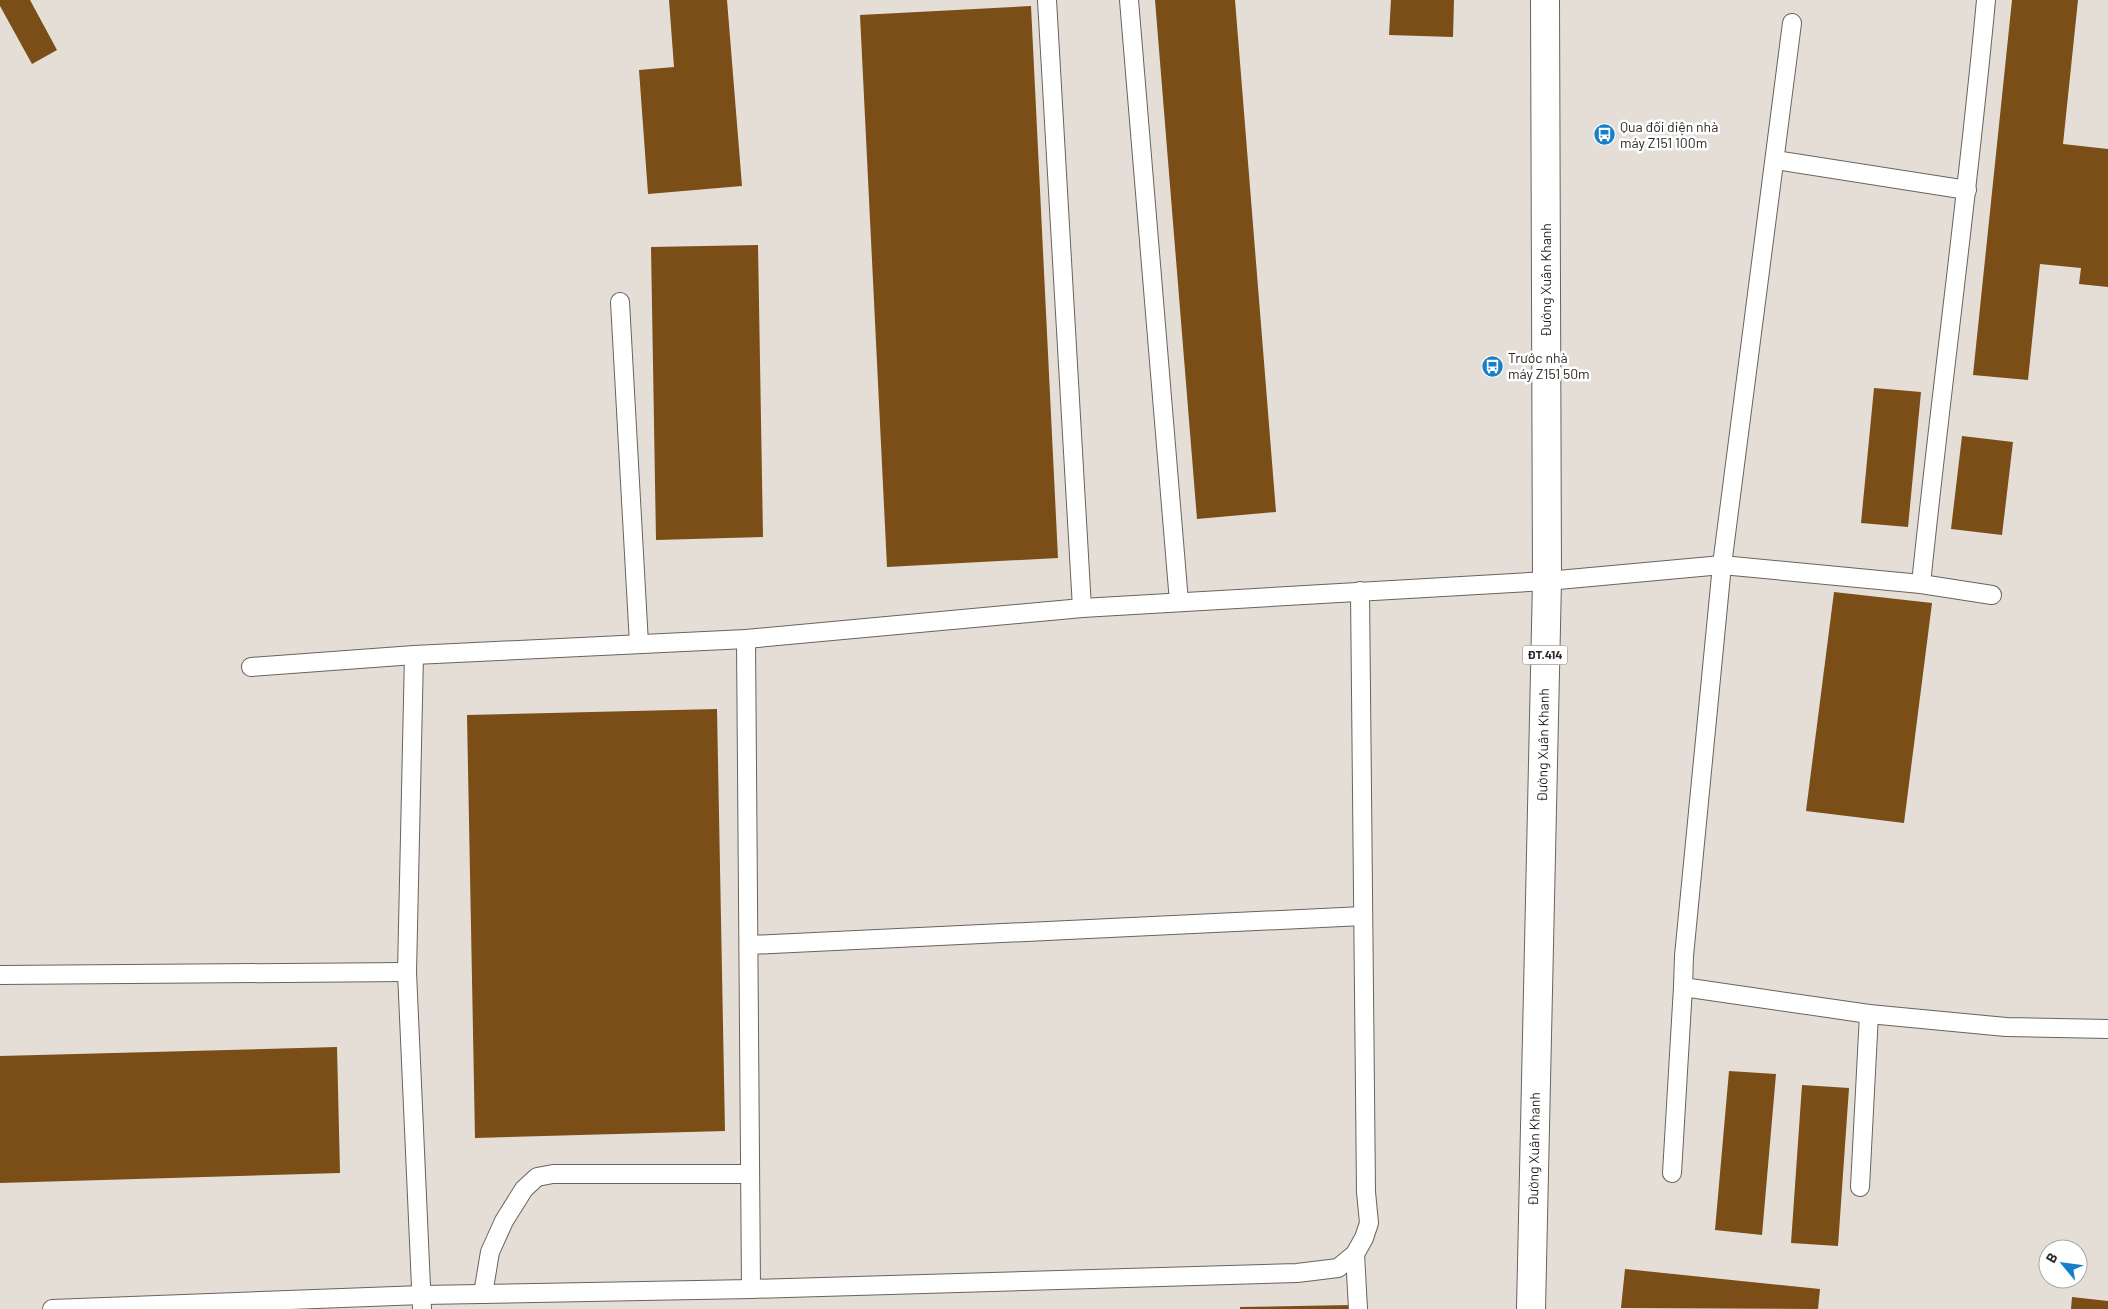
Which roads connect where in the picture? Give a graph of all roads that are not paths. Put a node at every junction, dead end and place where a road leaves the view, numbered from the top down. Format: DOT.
graph roads {
  1 [pos="1047,0"];
  2 [pos="1130,0"];
  3 [pos="1546,0"];
  4 [pos="1986,0"];
  5 [pos="1792,23"];
  6 [pos="1775,160"];
  7 [pos="1967,190"];
  8 [pos="620,302"];
  9 [pos="1722,565"];
  10 [pos="1547,582"];
  11 [pos="1921,584"];
  12 [pos="1360,591"];
  13 [pos="1992,595"];
  14 [pos="1179,602"];
  15 [pos="1082,608"];
  16 [pos="746,639"];
  17 [pos="639,644"];
  18 [pos="414,655"];
  19 [pos="251,666"];
  20 [pos="1364,916"];
  21 [pos="750,945"];
  22 [pos="407,972"];
  23 [pos="0,975"];
  24 [pos="1683,986"];
  25 [pos="1869,1014"];
  26 [pos="2108,1029"];
  27 [pos="1672,1173"];
  28 [pos="749,1174"];
  29 [pos="1860,1187"];
  30 [pos="1355,1254"];
  31 [pos="751,1289"];
  32 [pos="483,1294"];
  33 [pos="422,1302"];
  34 [pos="52,1309"];
  35 [pos="1358,1309"];
  36 [pos="1531,1309"];
  1 -- 15 [label="lane"];
  2 -- 14 [label="lane"];
  3 -- 10 [label="main road, Đường Xuân Khanh / ĐT.414"];
  4 -- 7 [label="lane"];
  5 -- 6 [label="lane"];
  6 -- 7 [label="lane"];
  6 -- 9 [label="lane"];
  7 -- 11 [label="lane"];
  8 -- 17 [label="lane"];
  9 -- 10 [label="lane"];
  9 -- 11 [label="lane"];
  9 -- 24 [label="lane"];
  10 -- 12 [label="lane"];
  10 -- 36 [label="main road, Đường Xuân Khanh / ĐT.414"];
  11 -- 13 [label="lane"];
  12 -- 14 [label="lane"];
  12 -- 20 [label="lane"];
  14 -- 15 [label="lane"];
  15 -- 16 [label="lane"];
  16 -- 17 [label="lane"];
  16 -- 21 [label="lane"];
  17 -- 18 [label="lane"];
  18 -- 19 [label="lane"];
  18 -- 22 [label="lane"];
  20 -- 21 [label="lane"];
  20 -- 30 [label="lane"];
  21 -- 28 [label="lane"];
  22 -- 23 [label="lane"];
  22 -- 33 [label="lane"];
  24 -- 25 [label="lane"];
  24 -- 27 [label="lane"];
  25 -- 26 [label="lane"];
  25 -- 29 [label="lane"];
  28 -- 31 [label="lane"];
  28 -- 32 [label="lane"];
  30 -- 31 [label="lane"];
  30 -- 35 [label="lane"];
  31 -- 32 [label="lane"];
  32 -- 33 [label="lane"];
  33 -- 34 [label="lane"];
}
